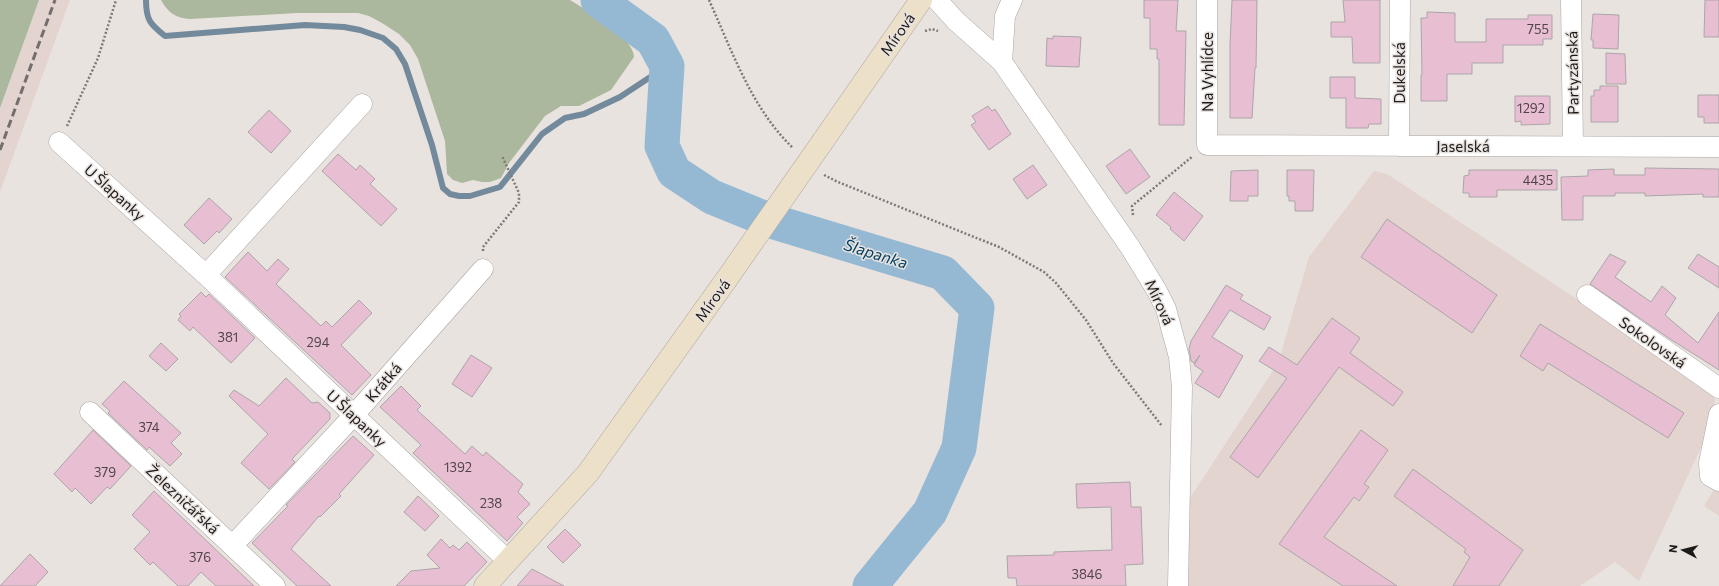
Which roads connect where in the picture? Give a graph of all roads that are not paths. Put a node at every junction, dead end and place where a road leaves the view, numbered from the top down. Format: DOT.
graph roads {
  1 [pos="921,0"];
  2 [pos="937,0"];
  3 [pos="1012,0"];
  4 [pos="1207,0"];
  5 [pos="1400,0"];
  6 [pos="1571,0"];
  7 [pos="1002,62"];
  8 [pos="362,104"];
  9 [pos="59,142"];
  10 [pos="1207,145"];
  11 [pos="1399,146"];
  12 [pos="1573,146"];
  13 [pos="1719,147"];
  14 [pos="483,269"];
  15 [pos="206,275"];
  16 [pos="1587,296"];
  17 [pos="1719,388"];
  18 [pos="90,412"];
  19 [pos="1719,414"];
  20 [pos="354,415"];
  21 [pos="1719,481"];
  22 [pos="232,545"];
  23 [pos="508,560"];
  24 [pos="275,586"];
  25 [pos="485,586"];
  26 [pos="1178,586"];
  1 -- 23 [label="street, Mírová, bridge"];
  2 -- 7 [label="street, Mírová"];
  3 -- 7 [label="street"];
  4 -- 10 [label="street, Na Vyhlídce"];
  5 -- 11 [label="street, Dukelská"];
  6 -- 12 [label="street, Partyzánská"];
  7 -- 26 [label="street, Mírová"];
  8 -- 15 [label="street"];
  9 -- 15 [label="street, U Šlapanky"];
  10 -- 11 [label="street, Jaselská"];
  11 -- 12 [label="street, Jaselská"];
  12 -- 13 [label="street, Jaselská"];
  14 -- 20 [label="street, Krátká"];
  15 -- 20 [label="street, U Šlapanky"];
  16 -- 17 [label="street, Sokolovská"];
  18 -- 22 [label="street, Železničářská"];
  19 -- 21 [label="street"];
  20 -- 22 [label="street, Krátká"];
  20 -- 23 [label="street, U Šlapanky"];
  22 -- 24 [label="street, Železničářská"];
  23 -- 25 [label="street, Mírová"];
}
